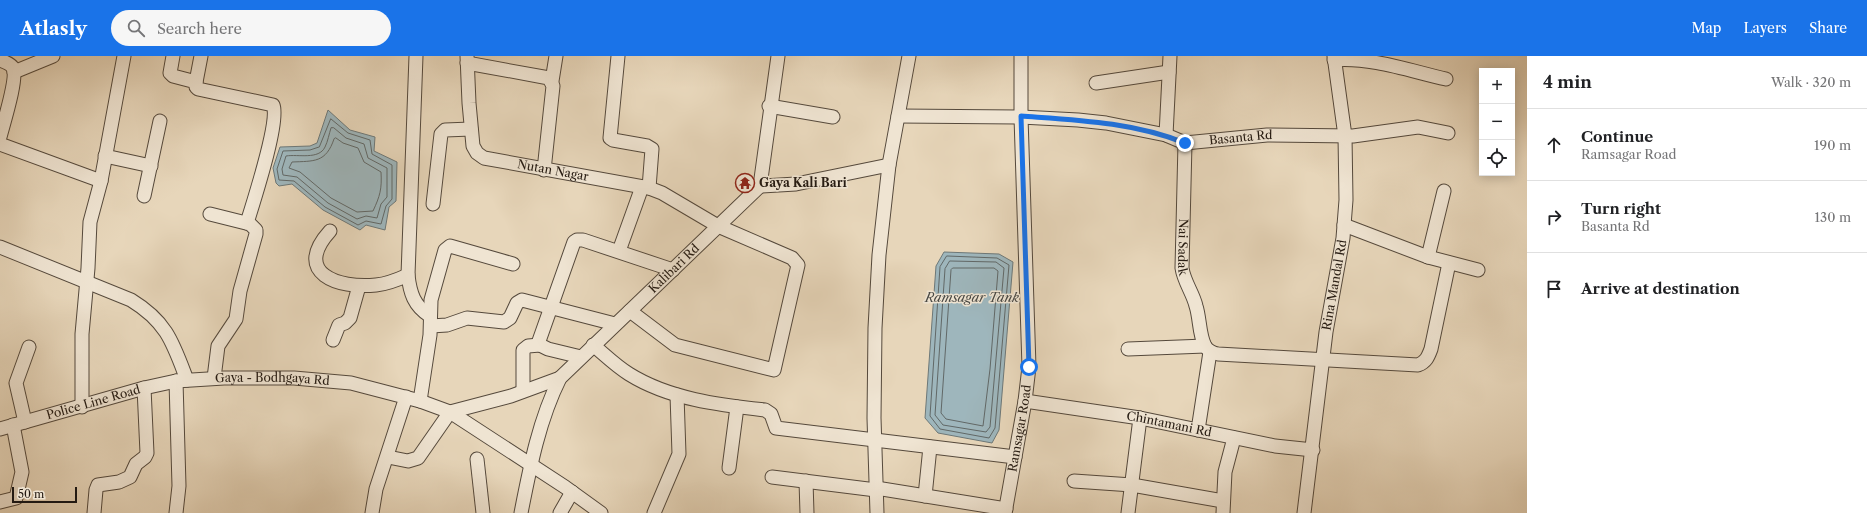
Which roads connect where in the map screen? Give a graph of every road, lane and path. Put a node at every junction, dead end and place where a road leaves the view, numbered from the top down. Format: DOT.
graph roads {
  1 [pos="53,56"];
  2 [pos="124,56"];
  3 [pos="173,56"];
  4 [pos="201,56"];
  5 [pos="416,56"];
  6 [pos="556,56"];
  7 [pos="618,56"];
  8 [pos="778,56"];
  9 [pos="909,56"];
  10 [pos="1021,56"];
  11 [pos="1170,56"];
  12 [pos="1334,58"];
  13 [pos="467,59"];
  14 [pos="9,63"];
  15 [pos="1169,72"];
  16 [pos="1446,79"];
  17 [pos="552,81"];
  18 [pos="196,82"];
  19 [pos="1096,83"];
  20 [pos="770,106"];
  21 [pos="898,116"];
  22 [pos="1021,116"];
  23 [pos="833,117"];
  24 [pos="160,121"];
  25 [pos="471,129"];
  26 [pos="1448,132"];
  27 [pos="1166,135"];
  28 [pos="1345,136"];
  29 [pos="0,137"];
  30 [pos="1185,143"];
  31 [pos="0,144"];
  32 [pos="106,156"];
  33 [pos="889,165"];
  34 [pos="151,166"];
  35 [pos="544,170"];
  36 [pos="101,181"];
  37 [pos="760,186"];
  38 [pos="645,187"];
  39 [pos="1444,191"];
  40 [pos="144,196"];
  41 [pos="433,204"];
  42 [pos="210,214"];
  43 [pos="247,223"];
  44 [pos="1344,225"];
  45 [pos="718,226"];
  46 [pos="330,231"];
  47 [pos="0,246"];
  48 [pos="619,251"];
  49 [pos="1428,257"];
  50 [pos="1449,263"];
  51 [pos="513,264"];
  52 [pos="673,270"];
  53 [pos="1478,270"];
  54 [pos="408,275"];
  55 [pos="87,283"];
  56 [pos="359,286"];
  57 [pos="550,307"];
  58 [pos="630,311"];
  59 [pos="430,321"];
  60 [pos="615,324"];
  61 [pos="333,340"];
  62 [pos="540,345"];
  63 [pos="593,345"];
  64 [pos="29,347"];
  65 [pos="1128,349"];
  66 [pos="1208,349"];
  67 [pos="581,357"];
  68 [pos="1324,361"];
  69 [pos="214,378"];
  70 [pos="560,378"];
  71 [pos="182,381"];
  72 [pos="144,388"];
  73 [pos="523,391"];
  74 [pos="677,395"];
  75 [pos="406,397"];
  76 [pos="420,401"];
  77 [pos="1025,401"];
  78 [pos="82,406"];
  79 [pos="738,407"];
  80 [pos="450,412"];
  81 [pos="1140,418"];
  82 [pos="19,423"];
  83 [pos="0,429"];
  84 [pos="1198,430"];
  85 [pos="1234,438"];
  86 [pos="874,441"];
  87 [pos="930,447"];
  88 [pos="1313,450"];
  89 [pos="388,457"];
  90 [pos="1015,457"];
  91 [pos="478,459"];
  92 [pos="531,465"];
  93 [pos="729,468"];
  94 [pos="772,477"];
  95 [pos="806,481"];
  96 [pos="1074,482"];
  97 [pos="1132,485"];
  98 [pos="876,489"];
  99 [pos="572,492"];
  100 [pos="925,496"];
  101 [pos="0,502"];
  102 [pos="1223,507"];
  103 [pos="1006,511"];
  104 [pos="94,513"];
  105 [pos="176,513"];
  106 [pos="372,513"];
  107 [pos="483,513"];
  108 [pos="521,513"];
  109 [pos="560,513"];
  110 [pos="601,513"];
  111 [pos="654,513"];
  112 [pos="807,513"];
  113 [pos="877,513"];
  114 [pos="1128,513"];
  115 [pos="1304,513"];
  1 -- 14 [label="street"];
  2 -- 32 [label="street"];
  3 -- 18 [label="street"];
  4 -- 18 [label="street"];
  5 -- 54 [label="street"];
  6 -- 17 [label="street"];
  7 -- 38 [label="street"];
  8 -- 20 [label="street"];
  9 -- 21 [label="street"];
  10 -- 22 [label="street, Ramsagar Road"];
  11 -- 15 [label="street"];
  12 -- 16 [label="street"];
  12 -- 28 [label="street, Rina Mandal Rd"];
  13 -- 17 [label="street"];
  13 -- 25 [label="street, Nutan Nagar"];
  14 -- 29 [label="street"];
  15 -- 19 [label="street"];
  15 -- 27 [label="street"];
  17 -- 35 [label="street"];
  18 -- 43 [label="street"];
  20 -- 23 [label="street"];
  20 -- 37 [label="street"];
  21 -- 22 [label="street, Basanta Rd"];
  21 -- 33 [label="street"];
  22 -- 27 [label="street, Basanta Rd"];
  22 -- 77 [label="street, Ramsagar Road"];
  24 -- 34 [label="street"];
  25 -- 35 [label="street, Nutan Nagar"];
  25 -- 41 [label="street"];
  26 -- 28 [label="street, Basanta Rd"];
  27 -- 30 [label="street, Basanta Rd"];
  28 -- 30 [label="street, Basanta Rd"];
  28 -- 44 [label="street, Rina Mandal Rd"];
  30 -- 66 [label="street, Nai Sadak"];
  31 -- 36 [label="street"];
  32 -- 34 [label="street"];
  32 -- 36 [label="street"];
  33 -- 37 [label="street"];
  33 -- 86 [label="street"];
  34 -- 40 [label="street"];
  35 -- 38 [label="street, Nutan Nagar"];
  36 -- 55 [label="street"];
  37 -- 45 [label="street, Kalibari Rd"];
  38 -- 45 [label="street, Nutan Nagar"];
  38 -- 48 [label="street"];
  39 -- 49 [label="street"];
  42 -- 43 [label="street"];
  43 -- 69 [label="street"];
  44 -- 49 [label="street"];
  44 -- 68 [label="street, Rina Mandal Rd"];
  45 -- 52 [label="street, Kalibari Rd"];
  45 -- 58 [label="street, Nutan Nagar"];
  46 -- 56 [label="street"];
  47 -- 55 [label="street"];
  48 -- 52 [label="street"];
  48 -- 57 [label="street"];
  49 -- 50 [label="street"];
  50 -- 53 [label="street"];
  50 -- 68 [label="street"];
  51 -- 59 [label="street"];
  52 -- 58 [label="street, Kalibari Rd"];
  54 -- 56 [label="street"];
  54 -- 59 [label="street"];
  55 -- 71 [label="street"];
  55 -- 78 [label="street"];
  56 -- 61 [label="street"];
  57 -- 59 [label="street"];
  57 -- 60 [label="street"];
  57 -- 62 [label="street"];
  58 -- 60 [label="street, Kalibari Rd"];
  59 -- 76 [label="street"];
  60 -- 63 [label="street, Kalibari Rd"];
  62 -- 67 [label="street"];
  62 -- 73 [label="street"];
  63 -- 67 [label="street, Kalibari Rd"];
  63 -- 74 [label="street"];
  64 -- 82 [label="street"];
  65 -- 66 [label="street"];
  66 -- 68 [label="street"];
  66 -- 84 [label="street, Nai Sadak"];
  67 -- 70 [label="street, Kalibari Rd"];
  68 -- 88 [label="street, Rina Mandal Rd"];
  69 -- 71 [label="street, Gaya - Bodhgaya Rd"];
  69 -- 75 [label="street, Gaya - Bodhgaya Rd"];
  70 -- 73 [label="street"];
  70 -- 92 [label="street, Kalibari Rd"];
  71 -- 72 [label="street, Police Line Road"];
  71 -- 105 [label="street"];
  72 -- 78 [label="street, Police Line Road"];
  72 -- 104 [label="street"];
  73 -- 80 [label="street"];
  74 -- 79 [label="street"];
  74 -- 111 [label="street"];
  75 -- 76 [label="street, Gaya - Bodhgaya Rd"];
  75 -- 89 [label="street"];
  76 -- 80 [label="street, Gaya - Bodhgaya Rd"];
  77 -- 81 [label="street, Chintamani Rd"];
  77 -- 90 [label="street, Ramsagar Road"];
  78 -- 82 [label="street, Police Line Road"];
  79 -- 86 [label="street"];
  79 -- 93 [label="street"];
  80 -- 89 [label="street"];
  80 -- 92 [label="street, Gaya - Bodhgaya Rd"];
  81 -- 84 [label="street, Chintamani Rd"];
  81 -- 97 [label="street"];
  82 -- 83 [label="street, Police Line Road"];
  82 -- 101 [label="street"];
  84 -- 85 [label="street, Chintamani Rd"];
  85 -- 88 [label="street, Chintamani Rd"];
  85 -- 102 [label="street"];
  86 -- 87 [label="street"];
  86 -- 98 [label="street"];
  87 -- 90 [label="street"];
  87 -- 100 [label="street"];
  88 -- 115 [label="street, Rina Mandal Rd"];
  89 -- 106 [label="street"];
  90 -- 103 [label="street, Ramsagar Road"];
  91 -- 107 [label="street"];
  92 -- 99 [label="street, Gaya - Bodhgaya Rd"];
  92 -- 108 [label="street"];
  94 -- 95 [label="street"];
  95 -- 98 [label="street"];
  95 -- 112 [label="street"];
  96 -- 97 [label="street"];
  97 -- 102 [label="street"];
  97 -- 114 [label="street"];
  98 -- 100 [label="street"];
  98 -- 113 [label="street"];
  99 -- 109 [label="street"];
  99 -- 110 [label="street, Gaya - Bodhgaya Rd"];
  100 -- 103 [label="street"];
}
